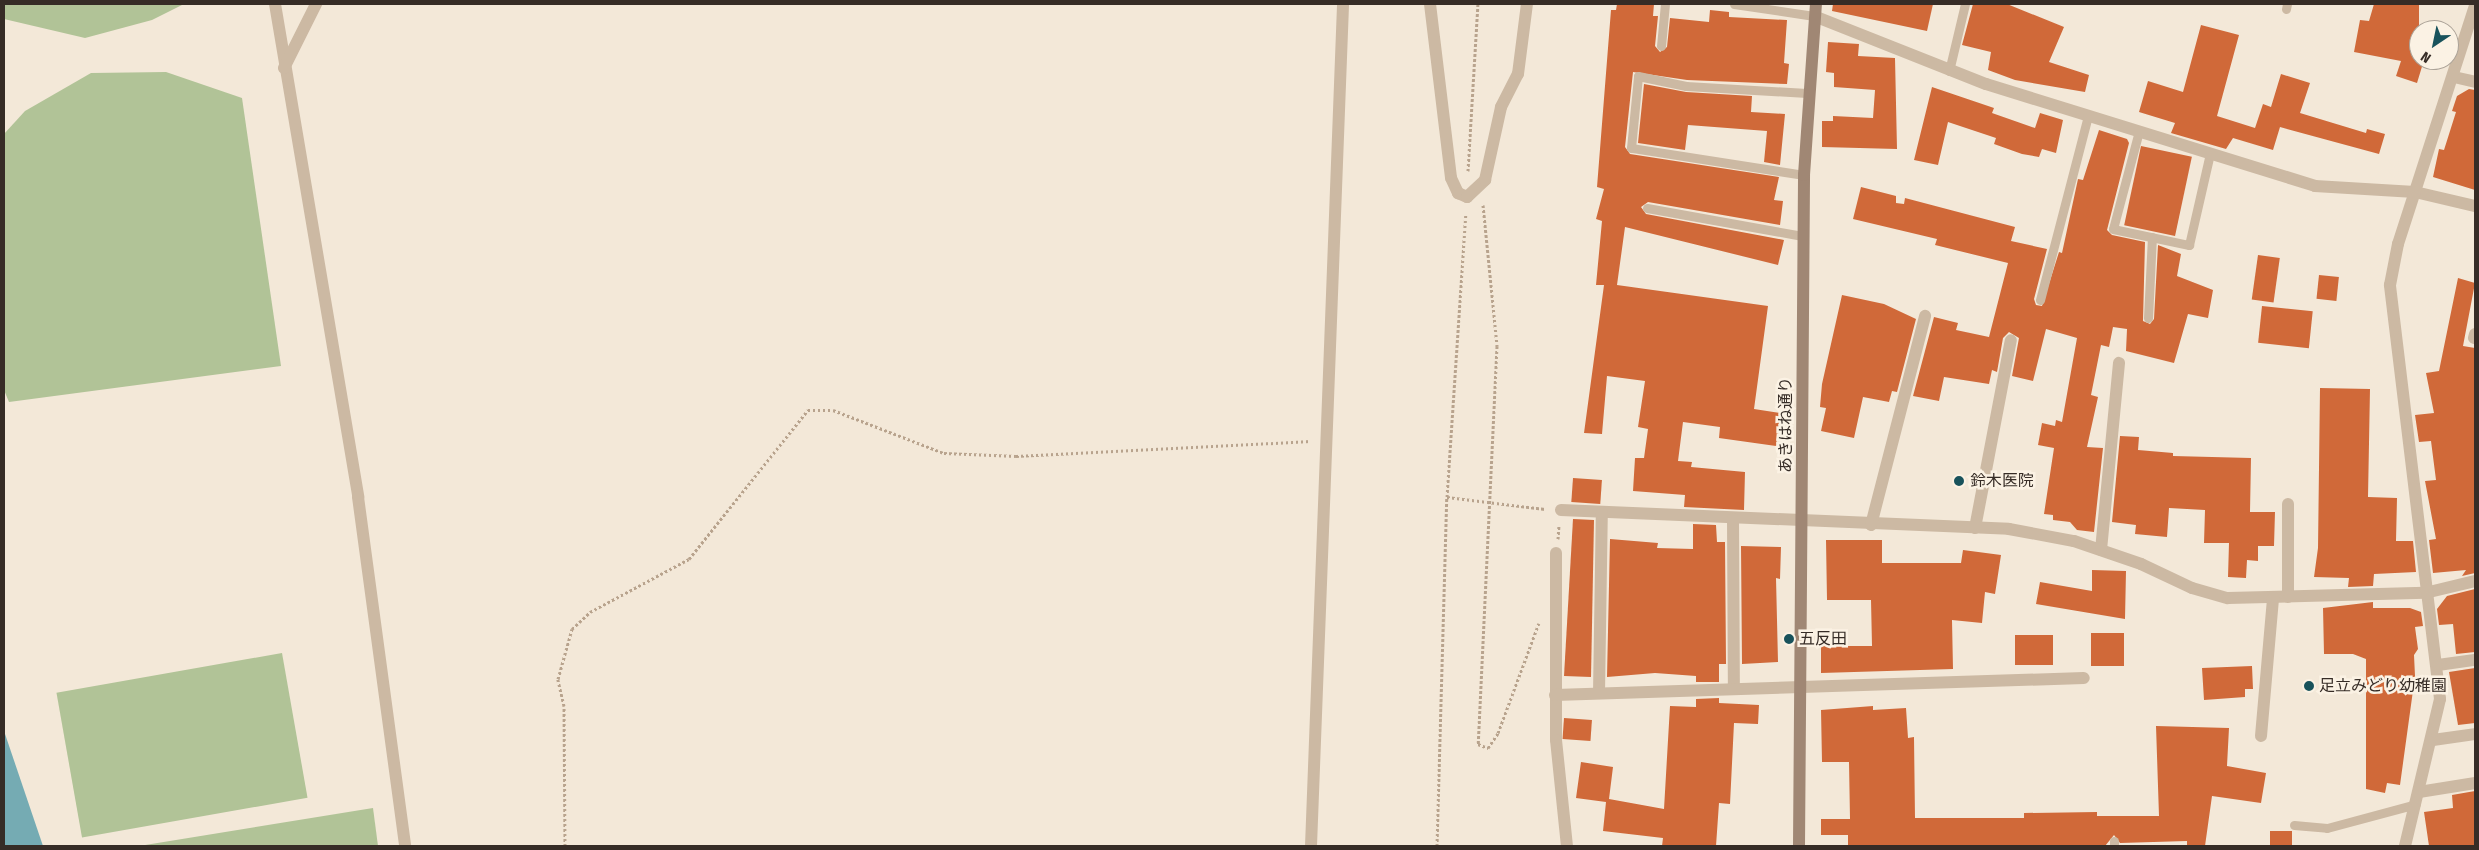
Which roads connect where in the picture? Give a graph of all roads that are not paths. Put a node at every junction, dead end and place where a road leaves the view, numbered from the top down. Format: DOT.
graph roads {
  1 [pos="276,4"];
  2 [pos="316,4"];
  3 [pos="1342,4"];
  4 [pos="1430,4"];
  5 [pos="1527,4"];
  6 [pos="1665,4"];
  7 [pos="1734,4"];
  8 [pos="1965,4"];
  9 [pos="2475,6"];
  10 [pos="1815,10"];
  11 [pos="1661,46"];
  12 [pos="284,68"];
  13 [pos="1949,71"];
  14 [pos="2454,78"];
  15 [pos="2475,82"];
  16 [pos="1807,93"];
  17 [pos="2088,116"];
  18 [pos="2139,131"];
  19 [pos="2210,153"];
  20 [pos="1804,175"];
  21 [pos="2415,192"];
  22 [pos="2475,206"];
  23 [pos="1647,208"];
  24 [pos="1803,236"];
  25 [pos="2152,237"];
  26 [pos="2040,300"];
  27 [pos="1925,316"];
  28 [pos="2148,318"];
  29 [pos="2011,340"];
  30 [pos="2119,363"];
  31 [pos="2288,504"];
  32 [pos="1561,510"];
  33 [pos="1602,512"];
  34 [pos="1733,519"];
  35 [pos="1802,523"];
  36 [pos="1872,525"];
  37 [pos="1975,528"];
  38 [pos="2101,550"];
  39 [pos="1556,553"];
  40 [pos="2475,581"];
  41 [pos="2425,594"];
  42 [pos="2273,598"];
  43 [pos="2288,598"];
  44 [pos="2475,660"];
  45 [pos="2438,665"];
  46 [pos="2084,678"];
  47 [pos="1801,685"];
  48 [pos="1734,688"];
  49 [pos="1599,693"];
  50 [pos="1555,695"];
  51 [pos="2475,734"];
  52 [pos="2261,736"];
  53 [pos="2432,740"];
  54 [pos="2475,784"];
  55 [pos="2418,798"];
  56 [pos="2294,825"];
  57 [pos="405,846"];
  58 [pos="1311,846"];
  59 [pos="1567,846"];
  60 [pos="1799,846"];
  61 [pos="2405,846"];
  1 -- 12 [label="street"];
  2 -- 12 [label="street"];
  3 -- 58 [label="street"];
  4 -- 5 [label="street"];
  6 -- 11 [label="lane"];
  7 -- 10 [label="lane"];
  8 -- 13 [label="lane"];
  9 -- 14 [label="street"];
  10 -- 13 [label="street"];
  10 -- 16 [label="street, あきはね通り"];
  12 -- 57 [label="street"];
  13 -- 17 [label="street"];
  14 -- 15 [label="street"];
  14 -- 21 [label="street"];
  16 -- 20 [label="street, あきはね通り"];
  16 -- 20 [label="lane"];
  17 -- 18 [label="street"];
  17 -- 26 [label="lane"];
  18 -- 19 [label="street"];
  18 -- 25 [label="lane"];
  19 -- 21 [label="street"];
  19 -- 25 [label="lane"];
  20 -- 24 [label="street, あきはね通り"];
  21 -- 22 [label="street"];
  21 -- 41 [label="street"];
  23 -- 24 [label="lane"];
  24 -- 35 [label="street, あきはね通り"];
  25 -- 28 [label="lane"];
  27 -- 36 [label="street"];
  29 -- 37 [label="street"];
  30 -- 38 [label="street"];
  31 -- 43 [label="street"];
  32 -- 33 [label="street"];
  33 -- 34 [label="street"];
  33 -- 49 [label="street"];
  34 -- 35 [label="street"];
  34 -- 48 [label="street"];
  35 -- 36 [label="street"];
  35 -- 47 [label="street, あきはね通り"];
  36 -- 37 [label="street"];
  37 -- 38 [label="street"];
  38 -- 42 [label="street"];
  39 -- 50 [label="street"];
  40 -- 41 [label="street"];
  41 -- 43 [label="street"];
  41 -- 45 [label="street"];
  42 -- 43 [label="street"];
  42 -- 52 [label="street"];
  44 -- 45 [label="street"];
  45 -- 53 [label="street"];
  46 -- 47 [label="street"];
  47 -- 48 [label="street"];
  47 -- 60 [label="street, あきはね通り"];
  48 -- 49 [label="street"];
  49 -- 50 [label="street"];
  50 -- 59 [label="street"];
  51 -- 53 [label="street"];
  53 -- 55 [label="street"];
  54 -- 55 [label="street"];
  55 -- 56 [label="lane"];
  55 -- 61 [label="street"];
}
